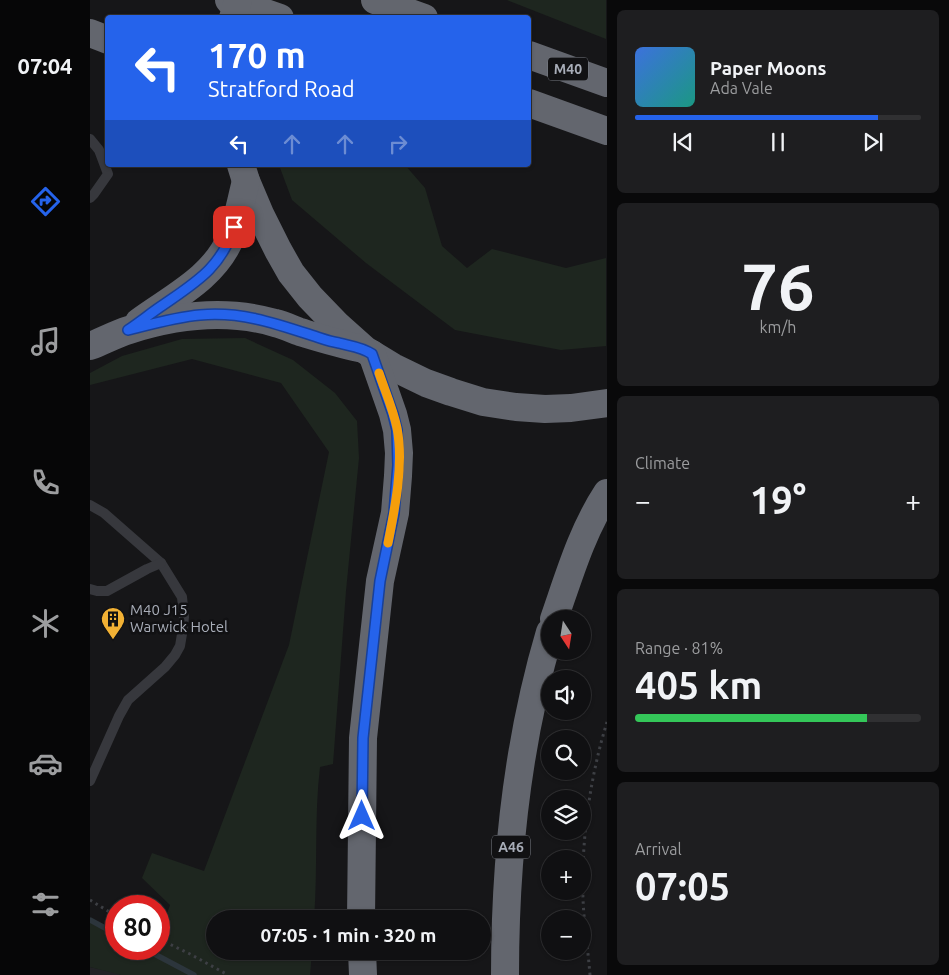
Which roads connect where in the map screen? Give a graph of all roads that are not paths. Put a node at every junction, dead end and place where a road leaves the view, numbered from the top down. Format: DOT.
graph roads {
  1 [pos="229,0"];
  2 [pos="238,0"];
  3 [pos="375,0"];
  4 [pos="234,15"];
  5 [pos="272,15"];
  6 [pos="416,15"];
  7 [pos="90,33"];
  8 [pos="105,39"];
  9 [pos="531,56"];
  10 [pos="606,83"];
  11 [pos="531,104"];
  12 [pos="606,131"];
  13 [pos="90,139"];
  14 [pos="105,166"];
  15 [pos="105,167"];
  16 [pos="241,170"];
  17 [pos="90,198"];
  18 [pos="128,330"];
  19 [pos="90,346"];
  20 [pos="369,352"];
  21 [pos="606,403"];
  22 [pos="606,493"];
  23 [pos="90,506"];
  24 [pos="606,532"];
  25 [pos="161,563"];
  26 [pos="90,589"];
  27 [pos="557,610"];
  28 [pos="574,610"];
  29 [pos="542,660"];
  30 [pos="541,700"];
  31 [pos="528,721"];
  32 [pos="90,781"];
  33 [pos="361,910"];
  34 [pos="362,960"];
  35 [pos="363,975"];
  36 [pos="504,975"];
  1 -- 5 [label="highway"];
  2 -- 4 [label="highway, bridge"];
  3 -- 6 [label="highway"];
  7 -- 8 [label="highway"];
  9 -- 10 [label="highway, M40"];
  11 -- 12 [label="highway"];
  13 -- 14 [label="lane"];
  15 -- 17 [label="lane"];
  16 -- 18 [label="highway"];
  16 -- 20 [label="highway"];
  18 -- 19 [label="highway"];
  18 -- 20 [label="highway"];
  20 -- 21 [label="highway"];
  20 -- 33 [label="highway"];
  22 -- 27 [label="highway"];
  23 -- 25 [label="lane"];
  24 -- 28 [label="highway"];
  25 -- 26 [label="lane"];
  25 -- 32 [label="lane"];
  29 -- 31 [label="highway, A46"];
  30 -- 31 [label="highway, A46"];
  31 -- 36 [label="highway, A46"];
  34 -- 35 [label="highway"];
}
